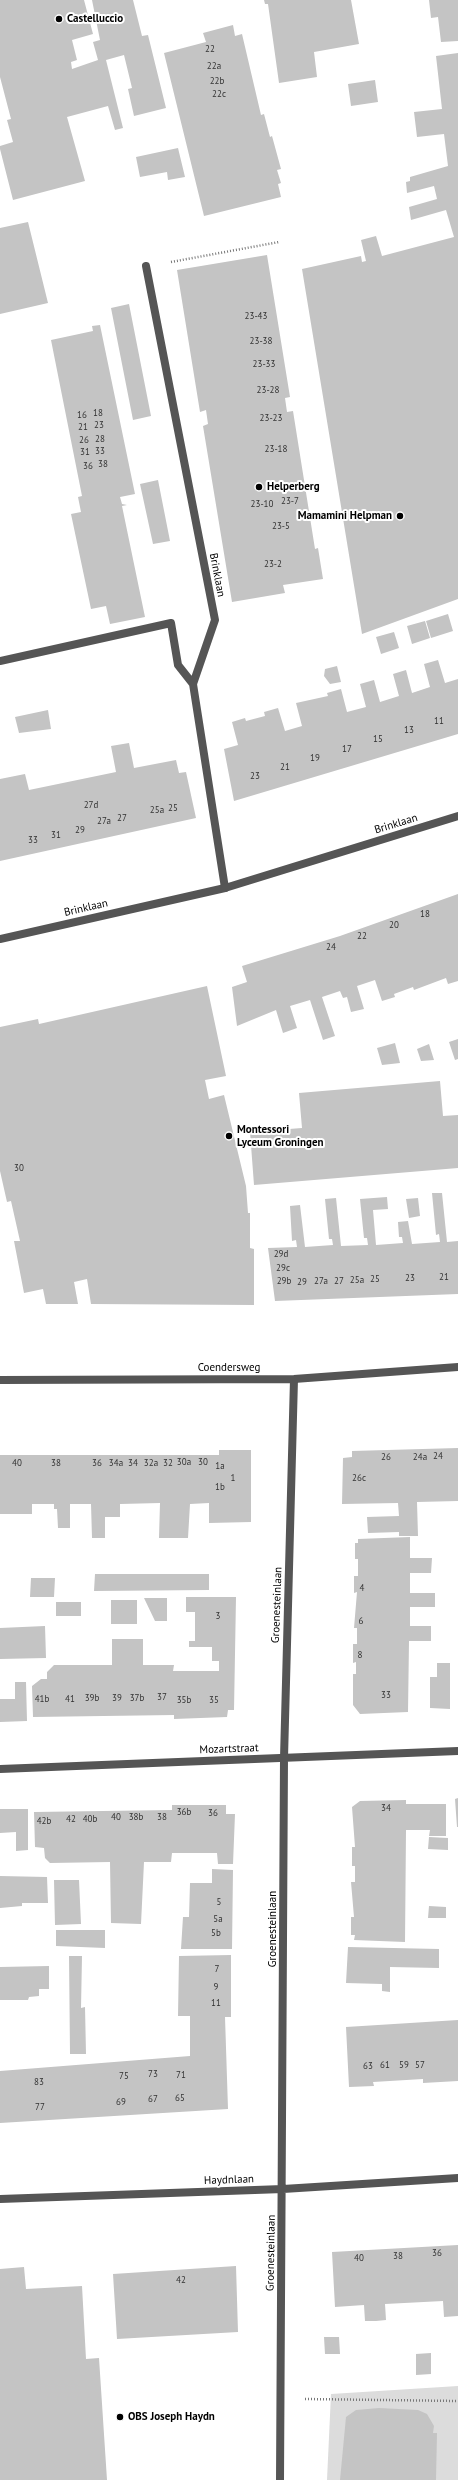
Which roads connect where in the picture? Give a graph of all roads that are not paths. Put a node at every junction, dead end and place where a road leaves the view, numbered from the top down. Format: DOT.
graph roads {
  1 [pos="146,266"];
  2 [pos="0,661"];
  3 [pos="193,684"];
  4 [pos="458,816"];
  5 [pos="224,888"];
  6 [pos="0,939"];
  7 [pos="458,1367"];
  8 [pos="294,1379"];
  9 [pos="0,1380"];
  10 [pos="458,1751"];
  11 [pos="284,1758"];
  12 [pos="0,1769"];
  13 [pos="458,2178"];
  14 [pos="283,2189"];
  15 [pos="0,2199"];
  16 [pos="280,2480"];
  1 -- 3 [label="street, Brinklaan"];
  2 -- 3 [label="street"];
  3 -- 5 [label="street, Brinklaan"];
  4 -- 5 [label="street, Brinklaan"];
  5 -- 6 [label="street, Brinklaan"];
  7 -- 8 [label="street, Coendersweg"];
  8 -- 9 [label="street, Coendersweg"];
  8 -- 11 [label="street, Groenesteinlaan"];
  10 -- 11 [label="street, Mozartstraat"];
  11 -- 12 [label="street, Mozartstraat"];
  11 -- 14 [label="street, Groenesteinlaan"];
  13 -- 14 [label="street, Haydnlaan"];
  14 -- 15 [label="street, Haydnlaan"];
  14 -- 16 [label="street, Groenesteinlaan"];
}
